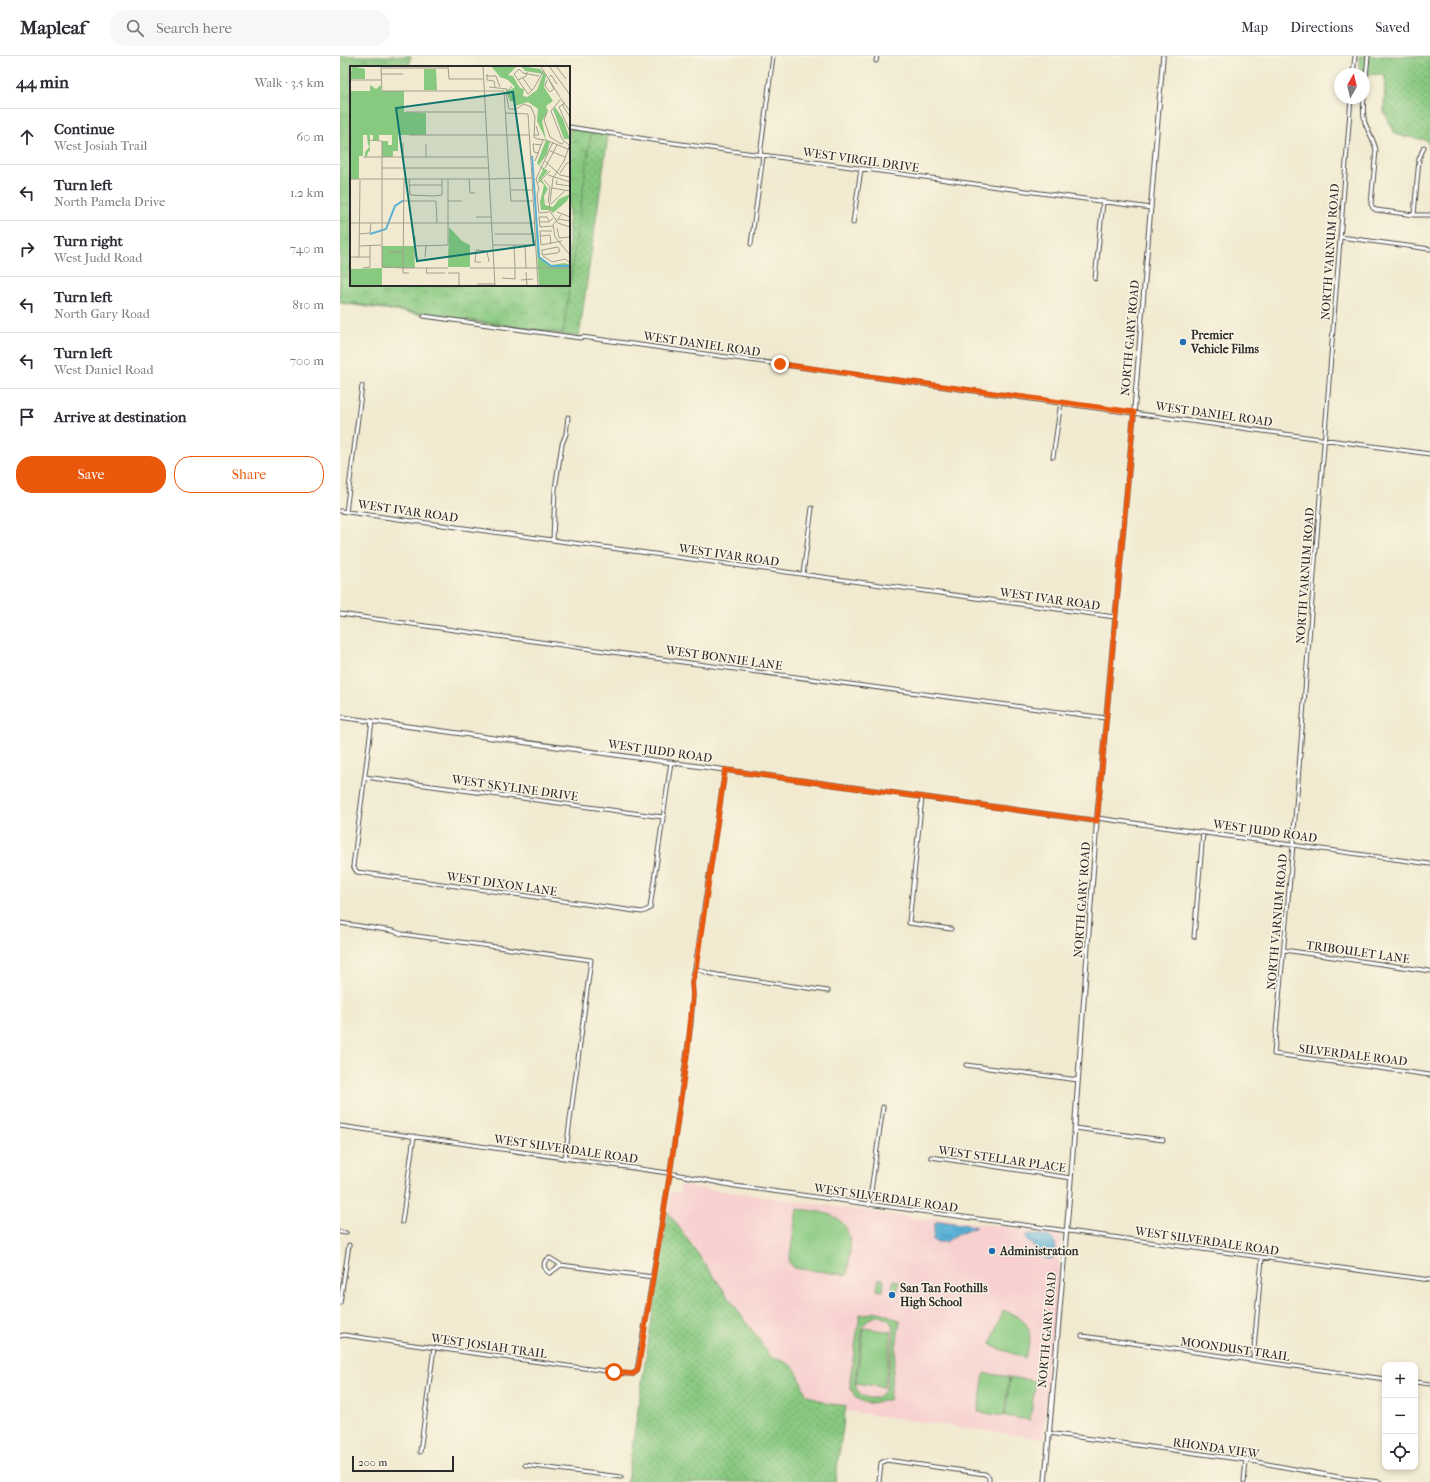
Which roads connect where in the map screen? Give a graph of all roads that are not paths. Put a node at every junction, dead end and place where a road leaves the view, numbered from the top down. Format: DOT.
graph roads {
  1 [pos="773,56"];
  2 [pos="877,56"];
  3 [pos="1163,56"];
  4 [pos="1355,56"];
  5 [pos="1368,56"];
  6 [pos="876,61"];
  7 [pos="1354,68"];
  8 [pos="1367,68"];
  9 [pos="1351,104"];
  10 [pos="1363,104"];
  11 [pos="570,127"];
  12 [pos="1424,147"];
  13 [pos="761,155"];
  14 [pos="860,169"];
  15 [pos="1103,202"];
  16 [pos="1151,208"];
  17 [pos="1414,215"];
  18 [pos="1430,215"];
  19 [pos="853,223"];
  20 [pos="1340,237"];
  21 [pos="750,244"];
  22 [pos="1430,249"];
  23 [pos="1095,279"];
  24 [pos="424,316"];
  25 [pos="362,386"];
  26 [pos="1061,402"];
  27 [pos="1134,412"];
  28 [pos="568,417"];
  29 [pos="1325,439"];
  30 [pos="1430,454"];
  31 [pos="1053,456"];
  32 [pos="812,508"];
  33 [pos="340,511"];
  34 [pos="346,512"];
  35 [pos="553,540"];
  36 [pos="803,574"];
  37 [pos="340,614"];
  38 [pos="1115,617"];
  39 [pos="340,717"];
  40 [pos="1106,718"];
  41 [pos="372,721"];
  42 [pos="670,762"];
  43 [pos="725,770"];
  44 [pos="365,776"];
  45 [pos="922,797"];
  46 [pos="663,817"];
  47 [pos="1097,819"];
  48 [pos="1203,832"];
  49 [pos="1293,845"];
  50 [pos="1430,864"];
  51 [pos="340,923"];
  52 [pos="951,930"];
  53 [pos="1194,937"];
  54 [pos="1284,950"];
  55 [pos="696,968"];
  56 [pos="1430,971"];
  57 [pos="828,991"];
  58 [pos="1274,1054"];
  59 [pos="966,1065"];
  60 [pos="1430,1075"];
  61 [pos="1078,1080"];
  62 [pos="883,1107"];
  63 [pos="340,1126"];
  64 [pos="1075,1128"];
  65 [pos="414,1136"];
  66 [pos="1163,1140"];
  67 [pos="931,1157"];
  68 [pos="565,1158"];
  69 [pos="670,1173"];
  70 [pos="1071,1178"];
  71 [pos="869,1205"];
  72 [pos="402,1222"];
  73 [pos="340,1232"];
  74 [pos="346,1232"];
  75 [pos="1066,1232"];
  76 [pos="348,1245"];
  77 [pos="1262,1258"];
  78 [pos="561,1265"];
  79 [pos="653,1277"];
  80 [pos="1430,1280"];
  81 [pos="340,1303"];
  82 [pos="340,1336"];
  83 [pos="1082,1336"];
  84 [pos="434,1348"];
  85 [pos="1253,1360"];
  86 [pos="1382,1379"];
  87 [pos="1418,1382"];
  88 [pos="1430,1384"];
  89 [pos="1048,1433"];
  90 [pos="420,1452"];
  91 [pos="1246,1460"];
  92 [pos="526,1465"];
  93 [pos="621,1476"];
  94 [pos="1344,1478"];
  95 [pos="878,1482"];
  96 [pos="989,1482"];
  97 [pos="1044,1482"];
  98 [pos="1244,1482"];
  99 [pos="1344,1482"];
  100 [pos="1380,1482"];
  1 -- 13 [label="street"];
  2 -- 6 [label="street"];
  3 -- 16 [label="street, NORTH GARY ROAD"];
  4 -- 7 [label="street"];
  5 -- 8 [label="street"];
  9 -- 20 [label="street, NORTH VARNUM ROAD"];
  10 -- 17 [label="street"];
  11 -- 13 [label="street, WEST VIRGIL DRIVE"];
  12 -- 17 [label="street"];
  13 -- 14 [label="street, WEST VIRGIL DRIVE"];
  13 -- 21 [label="street"];
  14 -- 15 [label="street, WEST VIRGIL DRIVE"];
  14 -- 19 [label="street"];
  15 -- 16 [label="street, WEST VIRGIL DRIVE"];
  15 -- 23 [label="street"];
  16 -- 27 [label="street, NORTH GARY ROAD"];
  17 -- 18 [label="street"];
  20 -- 22 [label="street"];
  20 -- 29 [label="street, NORTH VARNUM ROAD"];
  24 -- 26 [label="street, WEST DANIEL ROAD"];
  25 -- 34 [label="street"];
  26 -- 27 [label="street, WEST DANIEL ROAD"];
  26 -- 31 [label="street"];
  27 -- 29 [label="street, WEST DANIEL ROAD"];
  27 -- 38 [label="street, NORTH GARY ROAD"];
  28 -- 35 [label="street"];
  29 -- 30 [label="street, WEST DANIEL ROAD"];
  29 -- 49 [label="street, NORTH VARNUM ROAD"];
  32 -- 36 [label="street"];
  33 -- 34 [label="street, WEST IVAR ROAD"];
  34 -- 35 [label="street, WEST IVAR ROAD"];
  35 -- 36 [label="street, WEST IVAR ROAD"];
  36 -- 38 [label="street, WEST IVAR ROAD"];
  37 -- 40 [label="street, WEST BONNIE LANE"];
  38 -- 40 [label="street, NORTH GARY ROAD"];
  39 -- 41 [label="street, WEST JUDD ROAD"];
  40 -- 47 [label="street, NORTH GARY ROAD"];
  41 -- 42 [label="street, WEST JUDD ROAD"];
  41 -- 44 [label="street"];
  42 -- 43 [label="street, WEST JUDD ROAD"];
  42 -- 46 [label="street"];
  43 -- 45 [label="street, WEST JUDD ROAD"];
  43 -- 55 [label="street"];
  44 -- 46 [label="street, WEST SKYLINE DRIVE"];
  44 -- 46 [label="street, WEST DIXON LANE"];
  45 -- 47 [label="street, WEST JUDD ROAD"];
  45 -- 52 [label="street"];
  47 -- 48 [label="street, WEST JUDD ROAD"];
  47 -- 61 [label="street, NORTH GARY ROAD"];
  48 -- 49 [label="street, WEST JUDD ROAD"];
  48 -- 53 [label="street"];
  49 -- 50 [label="street, WEST JUDD ROAD"];
  49 -- 54 [label="street, NORTH VARNUM ROAD"];
  51 -- 68 [label="street"];
  54 -- 56 [label="street, TRIBOULET LANE"];
  54 -- 58 [label="street, NORTH VARNUM ROAD"];
  55 -- 57 [label="street"];
  55 -- 69 [label="street"];
  58 -- 60 [label="street, SILVERDALE ROAD"];
  59 -- 61 [label="street"];
  61 -- 64 [label="street, NORTH GARY ROAD"];
  62 -- 71 [label="street"];
  63 -- 65 [label="street, WEST SILVERDALE ROAD"];
  64 -- 66 [label="street"];
  64 -- 70 [label="street, NORTH GARY ROAD"];
  65 -- 68 [label="street, WEST SILVERDALE ROAD"];
  65 -- 72 [label="street"];
  67 -- 70 [label="street, WEST STELLAR PLACE"];
  68 -- 69 [label="street, WEST SILVERDALE ROAD"];
  69 -- 71 [label="street, WEST SILVERDALE ROAD"];
  69 -- 79 [label="street"];
  70 -- 75 [label="street, NORTH GARY ROAD"];
  71 -- 75 [label="street, WEST SILVERDALE ROAD"];
  73 -- 74 [label="street"];
  75 -- 77 [label="street, WEST SILVERDALE ROAD"];
  75 -- 89 [label="street, NORTH GARY ROAD"];
  76 -- 81 [label="street"];
  77 -- 80 [label="street, WEST SILVERDALE ROAD"];
  77 -- 85 [label="street"];
  78 -- 78 [label="street"];
  78 -- 79 [label="street"];
  79 -- 84 [label="street, WEST JOSIAH TRAIL"];
  82 -- 84 [label="street, WEST JOSIAH TRAIL"];
  83 -- 85 [label="street, MOONDUST TRAIL"];
  84 -- 90 [label="street"];
  85 -- 86 [label="street, MOONDUST TRAIL"];
  87 -- 88 [label="street"];
  89 -- 91 [label="street, RHONDA VIEW"];
  89 -- 97 [label="street, NORTH GARY ROAD"];
  91 -- 94 [label="street, RHONDA VIEW"];
  91 -- 98 [label="street"];
  92 -- 93 [label="street"];
  94 -- 99 [label="street"];
  94 -- 100 [label="street, RHONDA VIEW"];
  95 -- 96 [label="street"];
}
